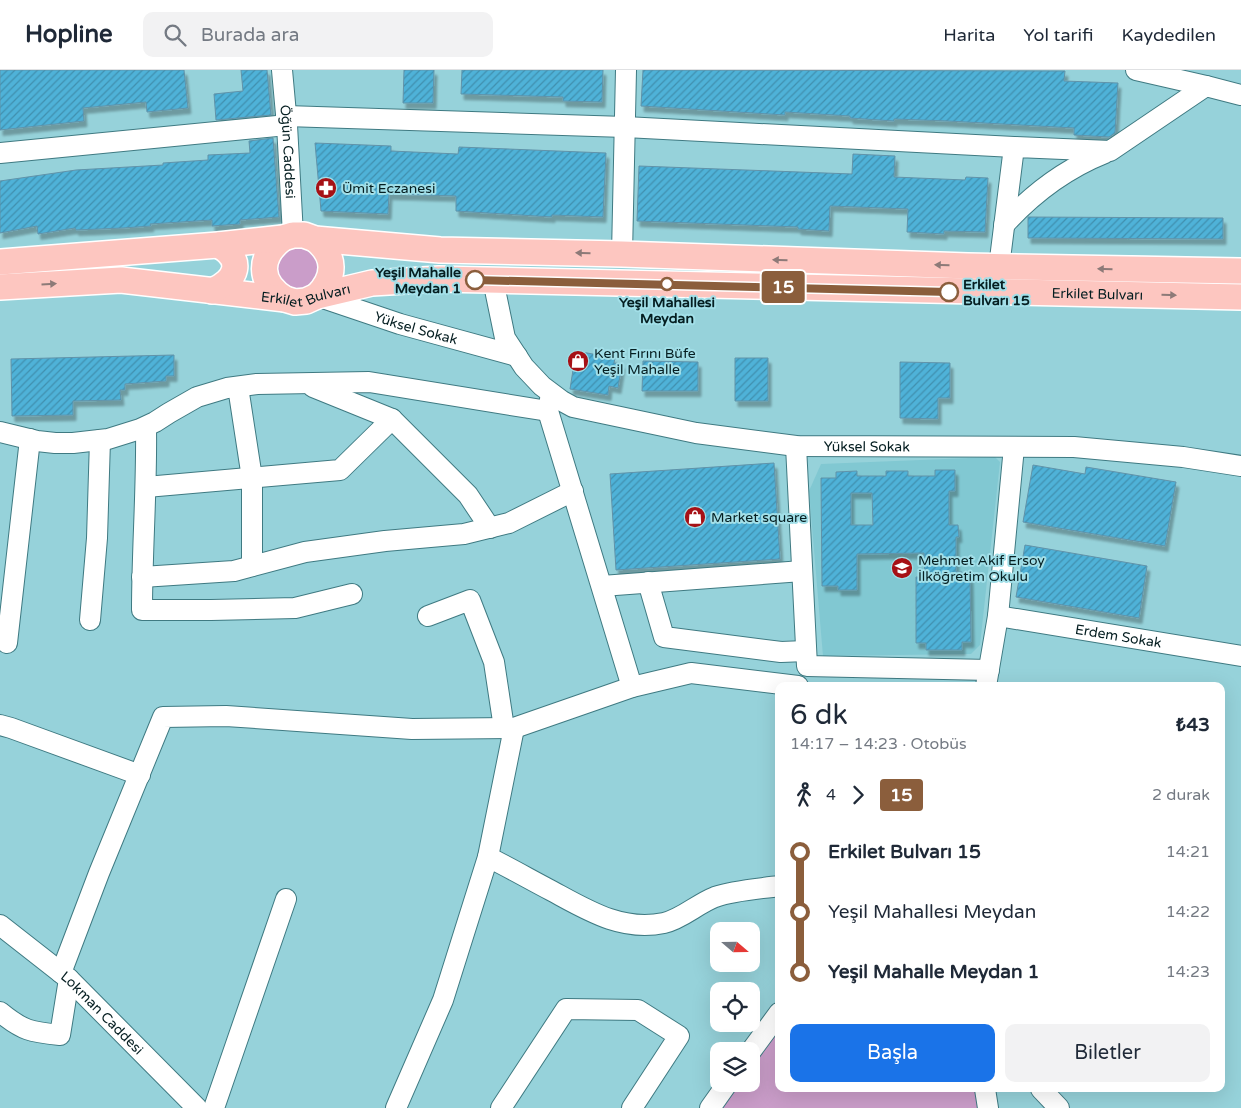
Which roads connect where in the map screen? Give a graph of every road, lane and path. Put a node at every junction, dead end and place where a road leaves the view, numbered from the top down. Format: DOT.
graph roads {
  1 [pos="282,70"];
  2 [pos="626,70"];
  3 [pos="1136,70"];
  4 [pos="1178,74"];
  5 [pos="1206,86"];
  6 [pos="1241,95"];
  7 [pos="287,121"];
  8 [pos="625,127"];
  9 [pos="1014,147"];
  10 [pos="1110,151"];
  11 [pos="0,153"];
  12 [pos="1004,225"];
  13 [pos="297,237"];
  14 [pos="218,245"];
  15 [pos="622,254"];
  16 [pos="0,262"];
  17 [pos="999,267"];
  18 [pos="1241,271"];
  19 [pos="440,279"];
  20 [pos="492,280"];
  21 [pos="0,287"];
  22 [pos="212,291"];
  23 [pos="317,296"];
  24 [pos="1241,298"];
  25 [pos="285,299"];
  26 [pos="505,338"];
  27 [pos="517,356"];
  28 [pos="304,384"];
  29 [pos="238,387"];
  30 [pos="550,402"];
  31 [pos="392,419"];
  32 [pos="146,427"];
  33 [pos="0,432"];
  34 [pos="30,439"];
  35 [pos="100,440"];
  36 [pos="796,446"];
  37 [pos="1014,447"];
  38 [pos="1241,466"];
  39 [pos="252,478"];
  40 [pos="146,487"];
  41 [pos="573,491"];
  42 [pos="490,528"];
  43 [pos="252,566"];
  44 [pos="802,571"];
  45 [pos="142,577"];
  46 [pos="648,582"];
  47 [pos="602,586"];
  48 [pos="352,594"];
  49 [pos="428,616"];
  50 [pos="998,616"];
  51 [pos="90,620"];
  52 [pos="7,643"];
  53 [pos="806,651"];
  54 [pos="1241,656"];
  55 [pos="988,678"];
  56 [pos="775,683"];
  57 [pos="632,687"];
  58 [pos="0,725"];
  59 [pos="509,728"];
  60 [pos="140,775"];
  61 [pos="488,857"];
  62 [pos="775,887"];
  63 [pos="286,899"];
  64 [pos="0,926"];
  65 [pos="65,976"];
  66 [pos="0,1012"];
  67 [pos="775,1018"];
  68 [pos="758,1042"];
  69 [pos="721,1092"];
  70 [pos="985,1092"];
  71 [pos="1044,1092"];
  72 [pos="402,1106"];
  73 [pos="197,1108"];
  74 [pos="214,1108"];
  75 [pos="500,1108"];
  76 [pos="632,1108"];
  77 [pos="710,1108"];
  78 [pos="988,1108"];
  79 [pos="1059,1108"];
  1 -- 7 [label="street, Öğün Caddesi"];
  2 -- 8 [label="street"];
  3 -- 4 [label="street"];
  4 -- 5 [label="street"];
  5 -- 6 [label="street"];
  5 -- 10 [label="street"];
  7 -- 8 [label="street"];
  7 -- 11 [label="street"];
  7 -- 13 [label="street, Öğün Caddesi"];
  8 -- 9 [label="street"];
  8 -- 15 [label="street"];
  9 -- 10 [label="street"];
  9 -- 12 [label="street"];
  10 -- 12 [label="street"];
  12 -- 17 [label="street"];
  13 -- 14 [label="main road, Erkilet Bulvarı"];
  15 -- 13 [label="main road, Erkilet Bulvarı, one-way"];
  13 -- 23 [label="main road"];
  13 -- 25 [label="main road"];
  14 -- 16 [label="main road, Erkilet Bulvarı"];
  14 -- 22 [label="main road"];
  17 -- 15 [label="main road, Erkilet Bulvarı, one-way"];
  18 -- 17 [label="main road, Erkilet Bulvarı, one-way"];
  19 -- 20 [label="main road, Erkilet Bulvarı"];
  19 -- 23 [label="main road, Erkilet Bulvarı"];
  19 -- 26 [label="street"];
  20 -- 24 [label="main road, Erkilet Bulvarı, one-way"];
  20 -- 26 [label="street, Yüksel Sokak"];
  21 -- 22 [label="main road, Erkilet Bulvarı, one-way"];
  22 -- 25 [label="main road, Erkilet Bulvarı"];
  23 -- 25 [label="main road, Erkilet Bulvarı"];
  23 -- 27 [label="street, Yüksel Sokak"];
  26 -- 27 [label="street, Yüksel Sokak"];
  27 -- 30 [label="street, Yüksel Sokak"];
  28 -- 29 [label="street"];
  28 -- 30 [label="street"];
  28 -- 31 [label="street"];
  29 -- 32 [label="street"];
  29 -- 39 [label="street"];
  30 -- 36 [label="street, Yüksel Sokak"];
  30 -- 41 [label="street"];
  31 -- 39 [label="street"];
  31 -- 42 [label="street"];
  32 -- 35 [label="street"];
  32 -- 40 [label="street"];
  33 -- 34 [label="street"];
  34 -- 35 [label="street"];
  34 -- 52 [label="street"];
  35 -- 51 [label="street"];
  36 -- 37 [label="street, Yüksel Sokak"];
  36 -- 44 [label="street"];
  37 -- 38 [label="street, Yüksel Sokak"];
  37 -- 50 [label="street"];
  39 -- 40 [label="street"];
  39 -- 43 [label="street"];
  40 -- 45 [label="street"];
  41 -- 42 [label="street"];
  41 -- 47 [label="street"];
  42 -- 43 [label="street"];
  43 -- 45 [label="street"];
  44 -- 46 [label="street"];
  44 -- 53 [label="street"];
  45 -- 48 [label="street"];
  46 -- 47 [label="street"];
  46 -- 53 [label="street"];
  47 -- 57 [label="street"];
  49 -- 59 [label="street"];
  50 -- 54 [label="street, Erdem Sokak"];
  50 -- 55 [label="street"];
  53 -- 55 [label="street"];
  56 -- 57 [label="street"];
  57 -- 59 [label="street"];
  58 -- 60 [label="street"];
  59 -- 60 [label="street"];
  59 -- 61 [label="street"];
  60 -- 65 [label="street"];
  61 -- 62 [label="street"];
  61 -- 72 [label="street"];
  63 -- 74 [label="street"];
  64 -- 65 [label="street, Lokman Caddesi"];
  65 -- 66 [label="street"];
  65 -- 73 [label="street, Lokman Caddesi"];
  67 -- 68 [label="street"];
  69 -- 77 [label="street"];
  70 -- 78 [label="street"];
  71 -- 79 [label="street"];
  75 -- 76 [label="street"];
}
